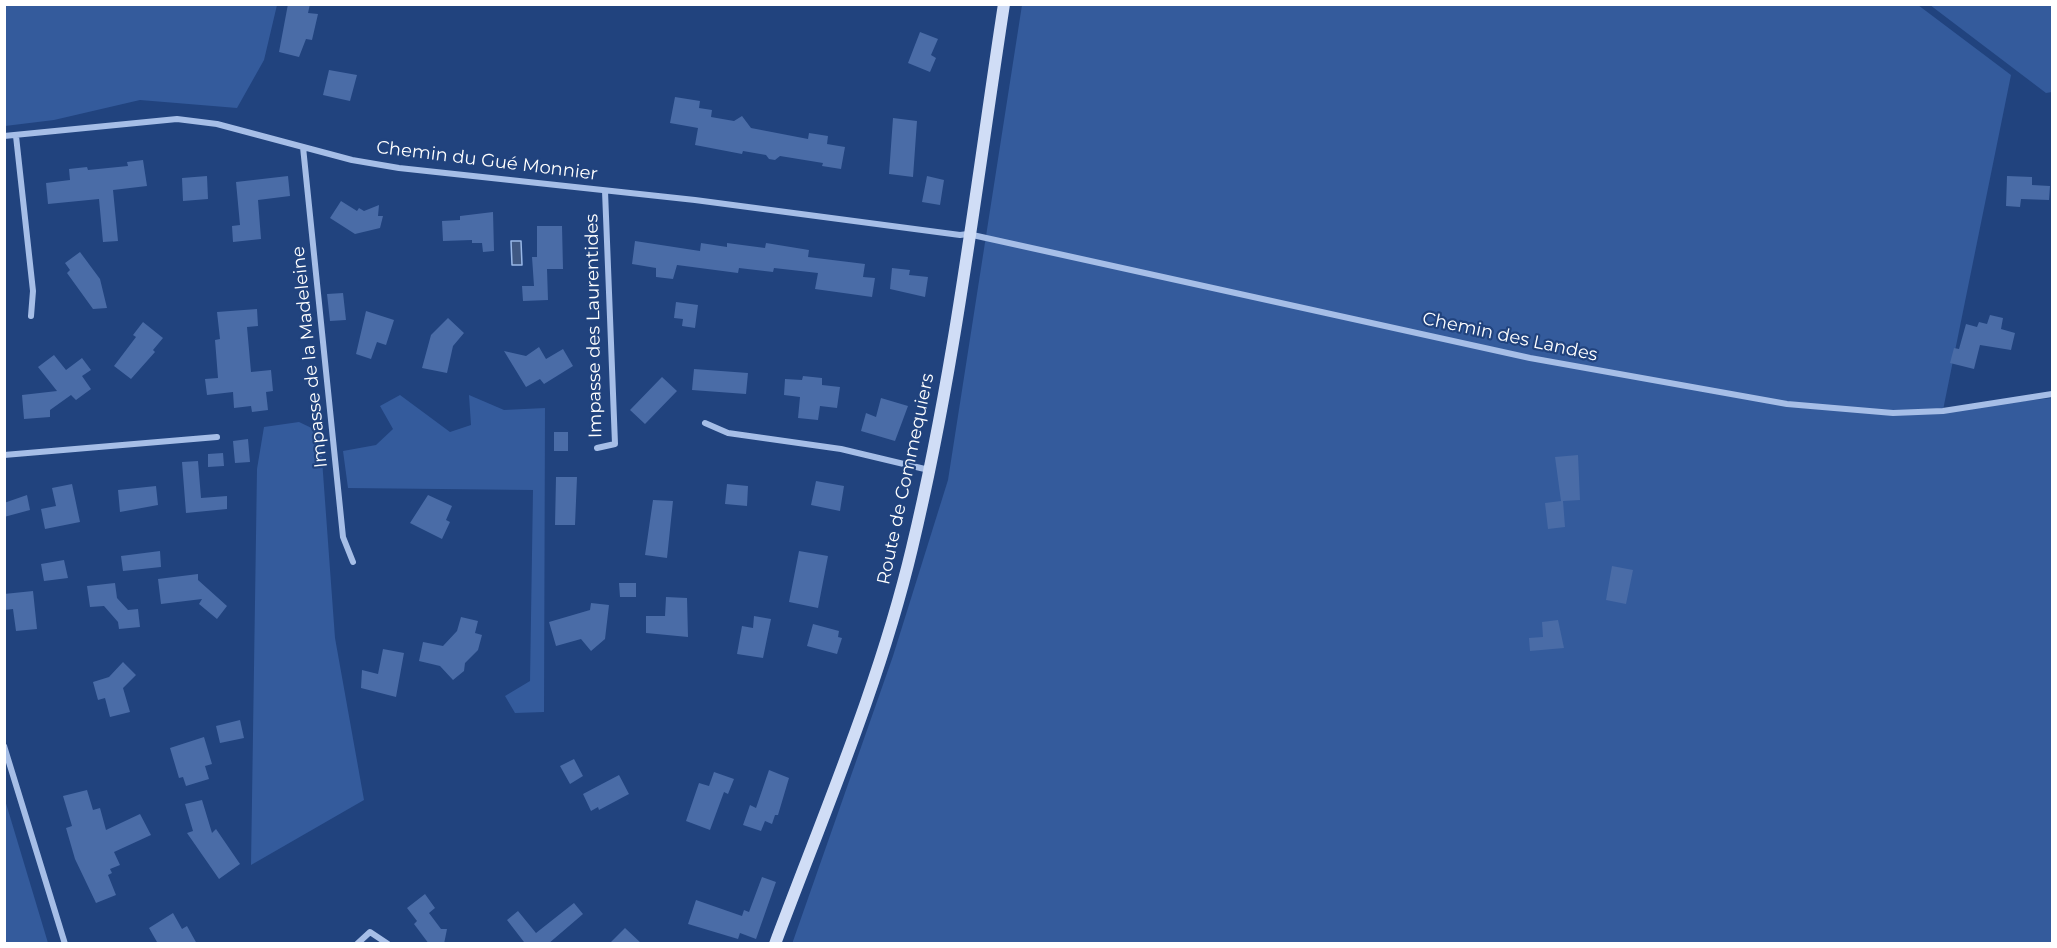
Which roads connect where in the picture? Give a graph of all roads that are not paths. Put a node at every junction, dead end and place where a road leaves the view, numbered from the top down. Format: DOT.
graph roads {
  1 [pos="1004,4"];
  2 [pos="4,136"];
  3 [pos="16,136"];
  4 [pos="303,147"];
  5 [pos="605,190"];
  6 [pos="968,234"];
  7 [pos="31,316"];
  8 [pos="2052,394"];
  9 [pos="705,423"];
  10 [pos="217,437"];
  11 [pos="597,448"];
  12 [pos="4,455"];
  13 [pos="930,470"];
  14 [pos="353,562"];
  15 [pos="4,746"];
  16 [pos="65,944"];
  17 [pos="357,944"];
  18 [pos="388,944"];
  19 [pos="775,944"];
  1 -- 6 [label="street, Route de Commequiers"];
  2 -- 3 [label="street, Chemin du Gué Monnier"];
  3 -- 4 [label="street, Chemin du Gué Monnier"];
  3 -- 7 [label="street"];
  4 -- 5 [label="street, Chemin du Gué Monnier"];
  4 -- 14 [label="street, Impasse de la Madeleine"];
  5 -- 6 [label="street, Chemin du Gué Monnier"];
  5 -- 11 [label="street, Impasse des Laurentides"];
  6 -- 8 [label="street, Chemin des Landes"];
  6 -- 13 [label="street, Route de Commequiers"];
  9 -- 13 [label="street"];
  10 -- 12 [label="street"];
  13 -- 19 [label="street, Route de Commequiers"];
  15 -- 16 [label="street"];
  17 -- 18 [label="street"];
}
